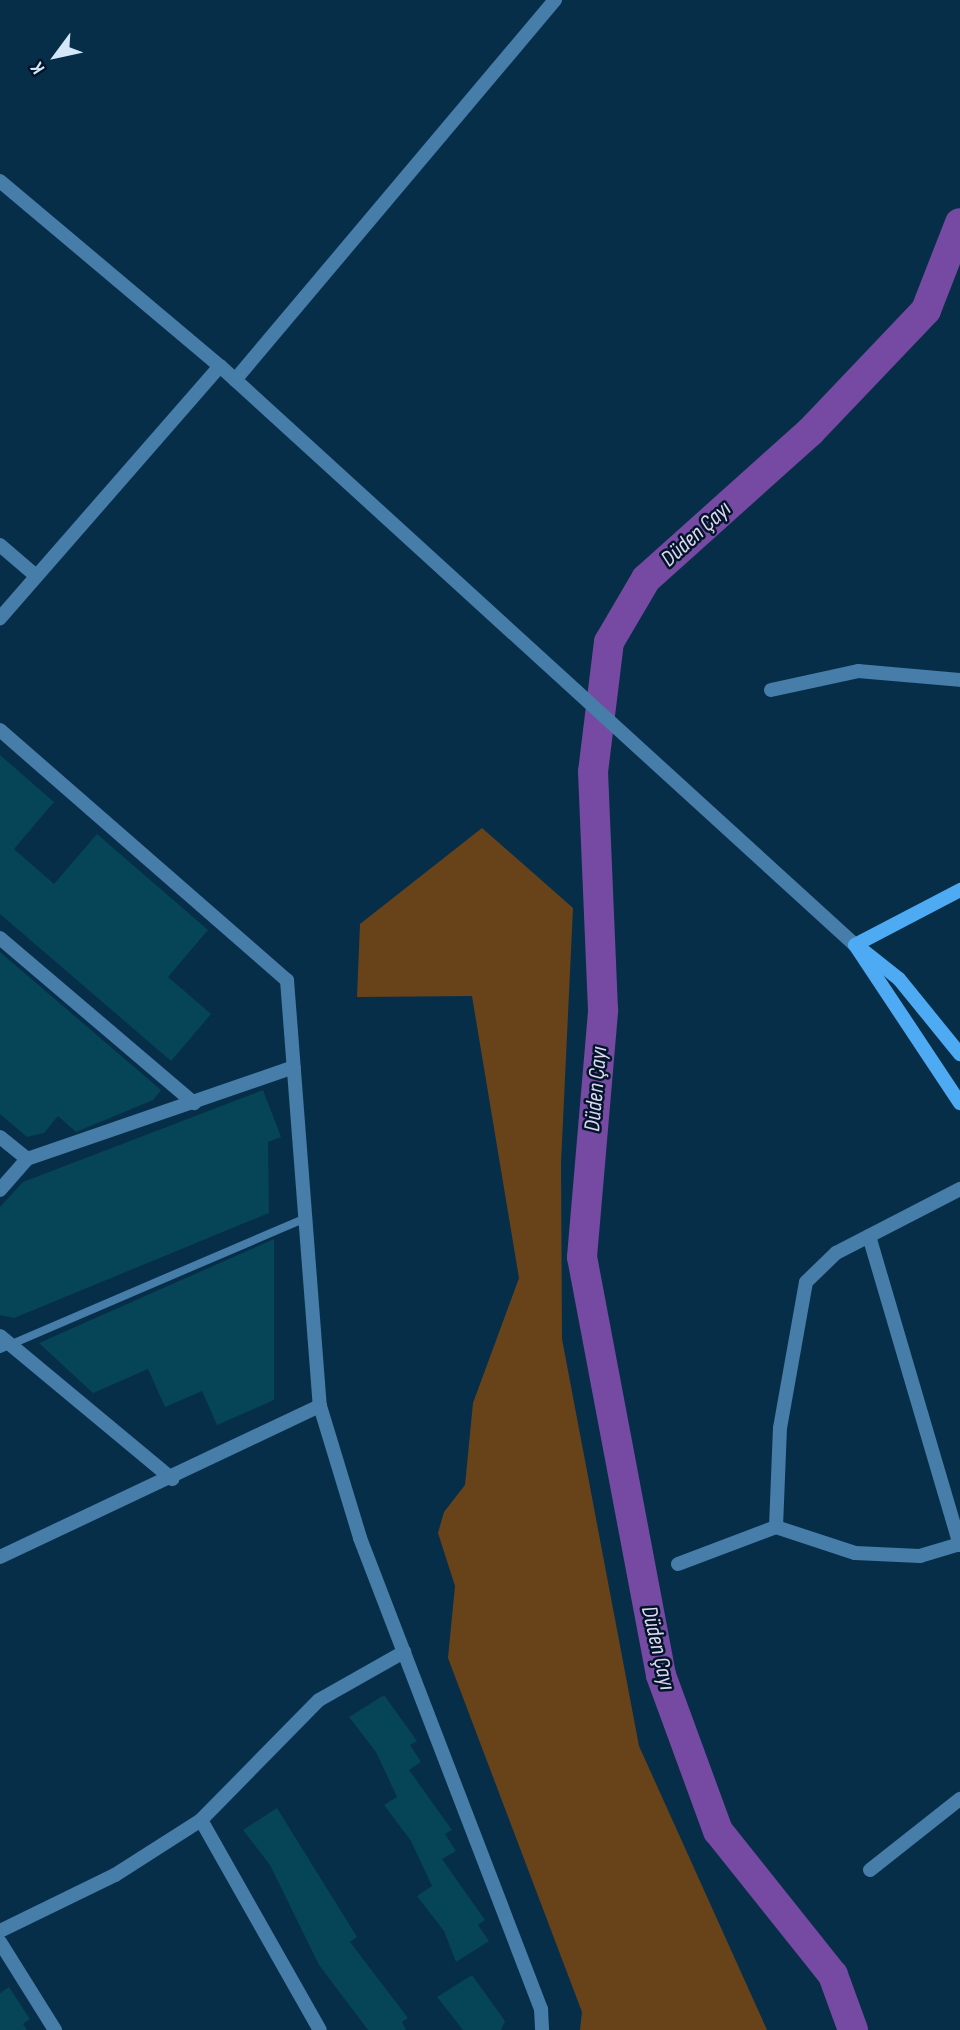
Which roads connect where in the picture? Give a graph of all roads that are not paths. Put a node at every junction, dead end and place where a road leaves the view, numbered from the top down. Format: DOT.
graph roads {
  1 [pos="555,0"];
  2 [pos="0,181"];
  3 [pos="220,366"];
  4 [pos="235,380"];
  5 [pos="0,545"];
  6 [pos="36,576"];
  7 [pos="0,618"];
  8 [pos="960,680"];
  9 [pos="771,690"];
  10 [pos="0,730"];
  11 [pos="960,890"];
  12 [pos="0,938"];
  13 [pos="855,945"];
  14 [pos="960,1054"];
  15 [pos="294,1067"];
  16 [pos="194,1103"];
  17 [pos="960,1103"];
  18 [pos="0,1136"];
  19 [pos="27,1160"];
  20 [pos="960,1189"];
  21 [pos="0,1190"];
  22 [pos="306,1219"];
  23 [pos="869,1236"];
  24 [pos="3,1343"];
  25 [pos="320,1406"];
  26 [pos="172,1479"];
  27 [pos="776,1527"];
  28 [pos="960,1544"];
  29 [pos="0,1558"];
  30 [pos="678,1564"];
  31 [pos="404,1652"];
  32 [pos="960,1799"];
  33 [pos="201,1820"];
  34 [pos="870,1870"];
  35 [pos="0,1931"];
  36 [pos="0,1942"];
  37 [pos="55,2030"];
  38 [pos="320,2030"];
  39 [pos="542,2030"];
  1 -- 4 [label="street"];
  2 -- 3 [label="street"];
  3 -- 4 [label="street"];
  3 -- 6 [label="street"];
  4 -- 13 [label="street"];
  5 -- 6 [label="street"];
  6 -- 7 [label="street"];
  8 -- 9 [label="street"];
  10 -- 15 [label="street"];
  11 -- 13 [label="main road"];
  12 -- 16 [label="street"];
  13 -- 14 [label="main road"];
  13 -- 17 [label="main road"];
  15 -- 16 [label="street"];
  15 -- 22 [label="street"];
  16 -- 19 [label="street"];
  18 -- 19 [label="street"];
  19 -- 21 [label="street"];
  20 -- 23 [label="street"];
  22 -- 24 [label="lane"];
  22 -- 25 [label="street"];
  23 -- 27 [label="street"];
  23 -- 28 [label="street"];
  24 -- 26 [label="street"];
  25 -- 26 [label="street"];
  25 -- 31 [label="street"];
  26 -- 29 [label="street"];
  27 -- 28 [label="street"];
  27 -- 30 [label="street"];
  31 -- 33 [label="street"];
  31 -- 39 [label="street"];
  32 -- 34 [label="street"];
  33 -- 35 [label="street"];
  33 -- 38 [label="street"];
  36 -- 37 [label="street"];
}
